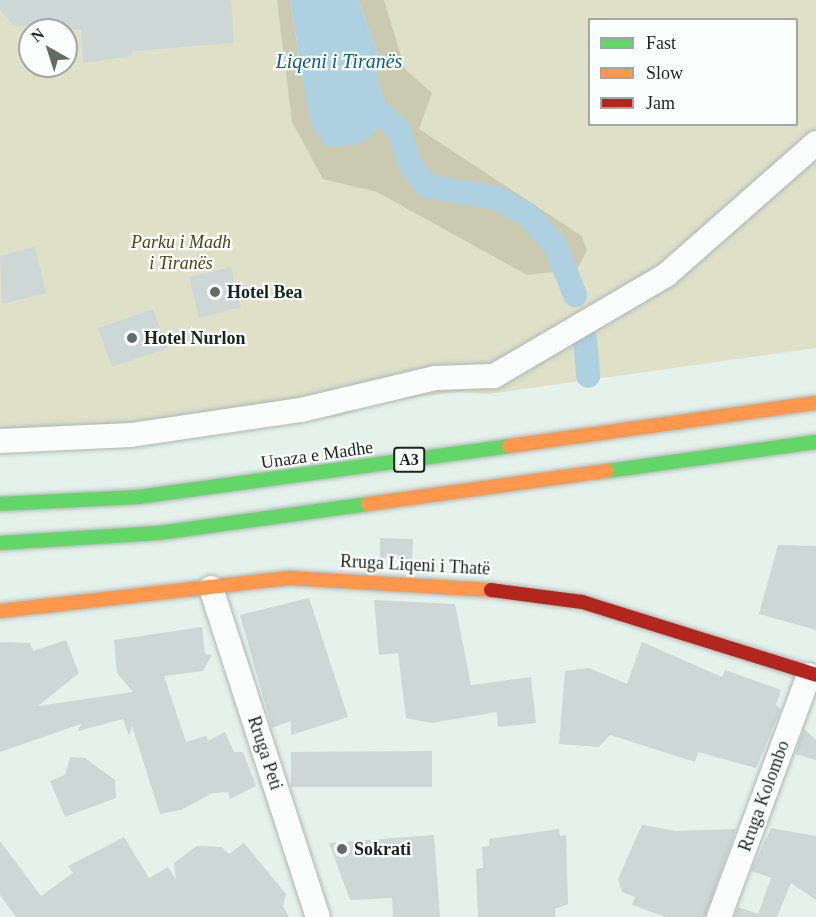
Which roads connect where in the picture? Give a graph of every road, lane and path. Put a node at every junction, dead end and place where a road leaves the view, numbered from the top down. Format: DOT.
graph roads {
  1 [pos="816,143"];
  2 [pos="816,403"];
  3 [pos="0,441"];
  4 [pos="816,442"];
  5 [pos="0,504"];
  6 [pos="0,543"];
  7 [pos="211,588"];
  8 [pos="0,611"];
  9 [pos="813,675"];
  10 [pos="318,917"];
  11 [pos="719,917"];
  1 -- 3 [label="street"];
  2 -- 5 [label="main road, Unaza e Madhe / A3"];
  4 -- 6 [label="main road, A3"];
  7 -- 8 [label="main road, Rruga Liqeni i Thatë"];
  7 -- 9 [label="main road, Rruga Liqeni i Thatë"];
  7 -- 10 [label="street, Rruga Peti"];
  9 -- 11 [label="street, Rruga Kolombo"];
}
